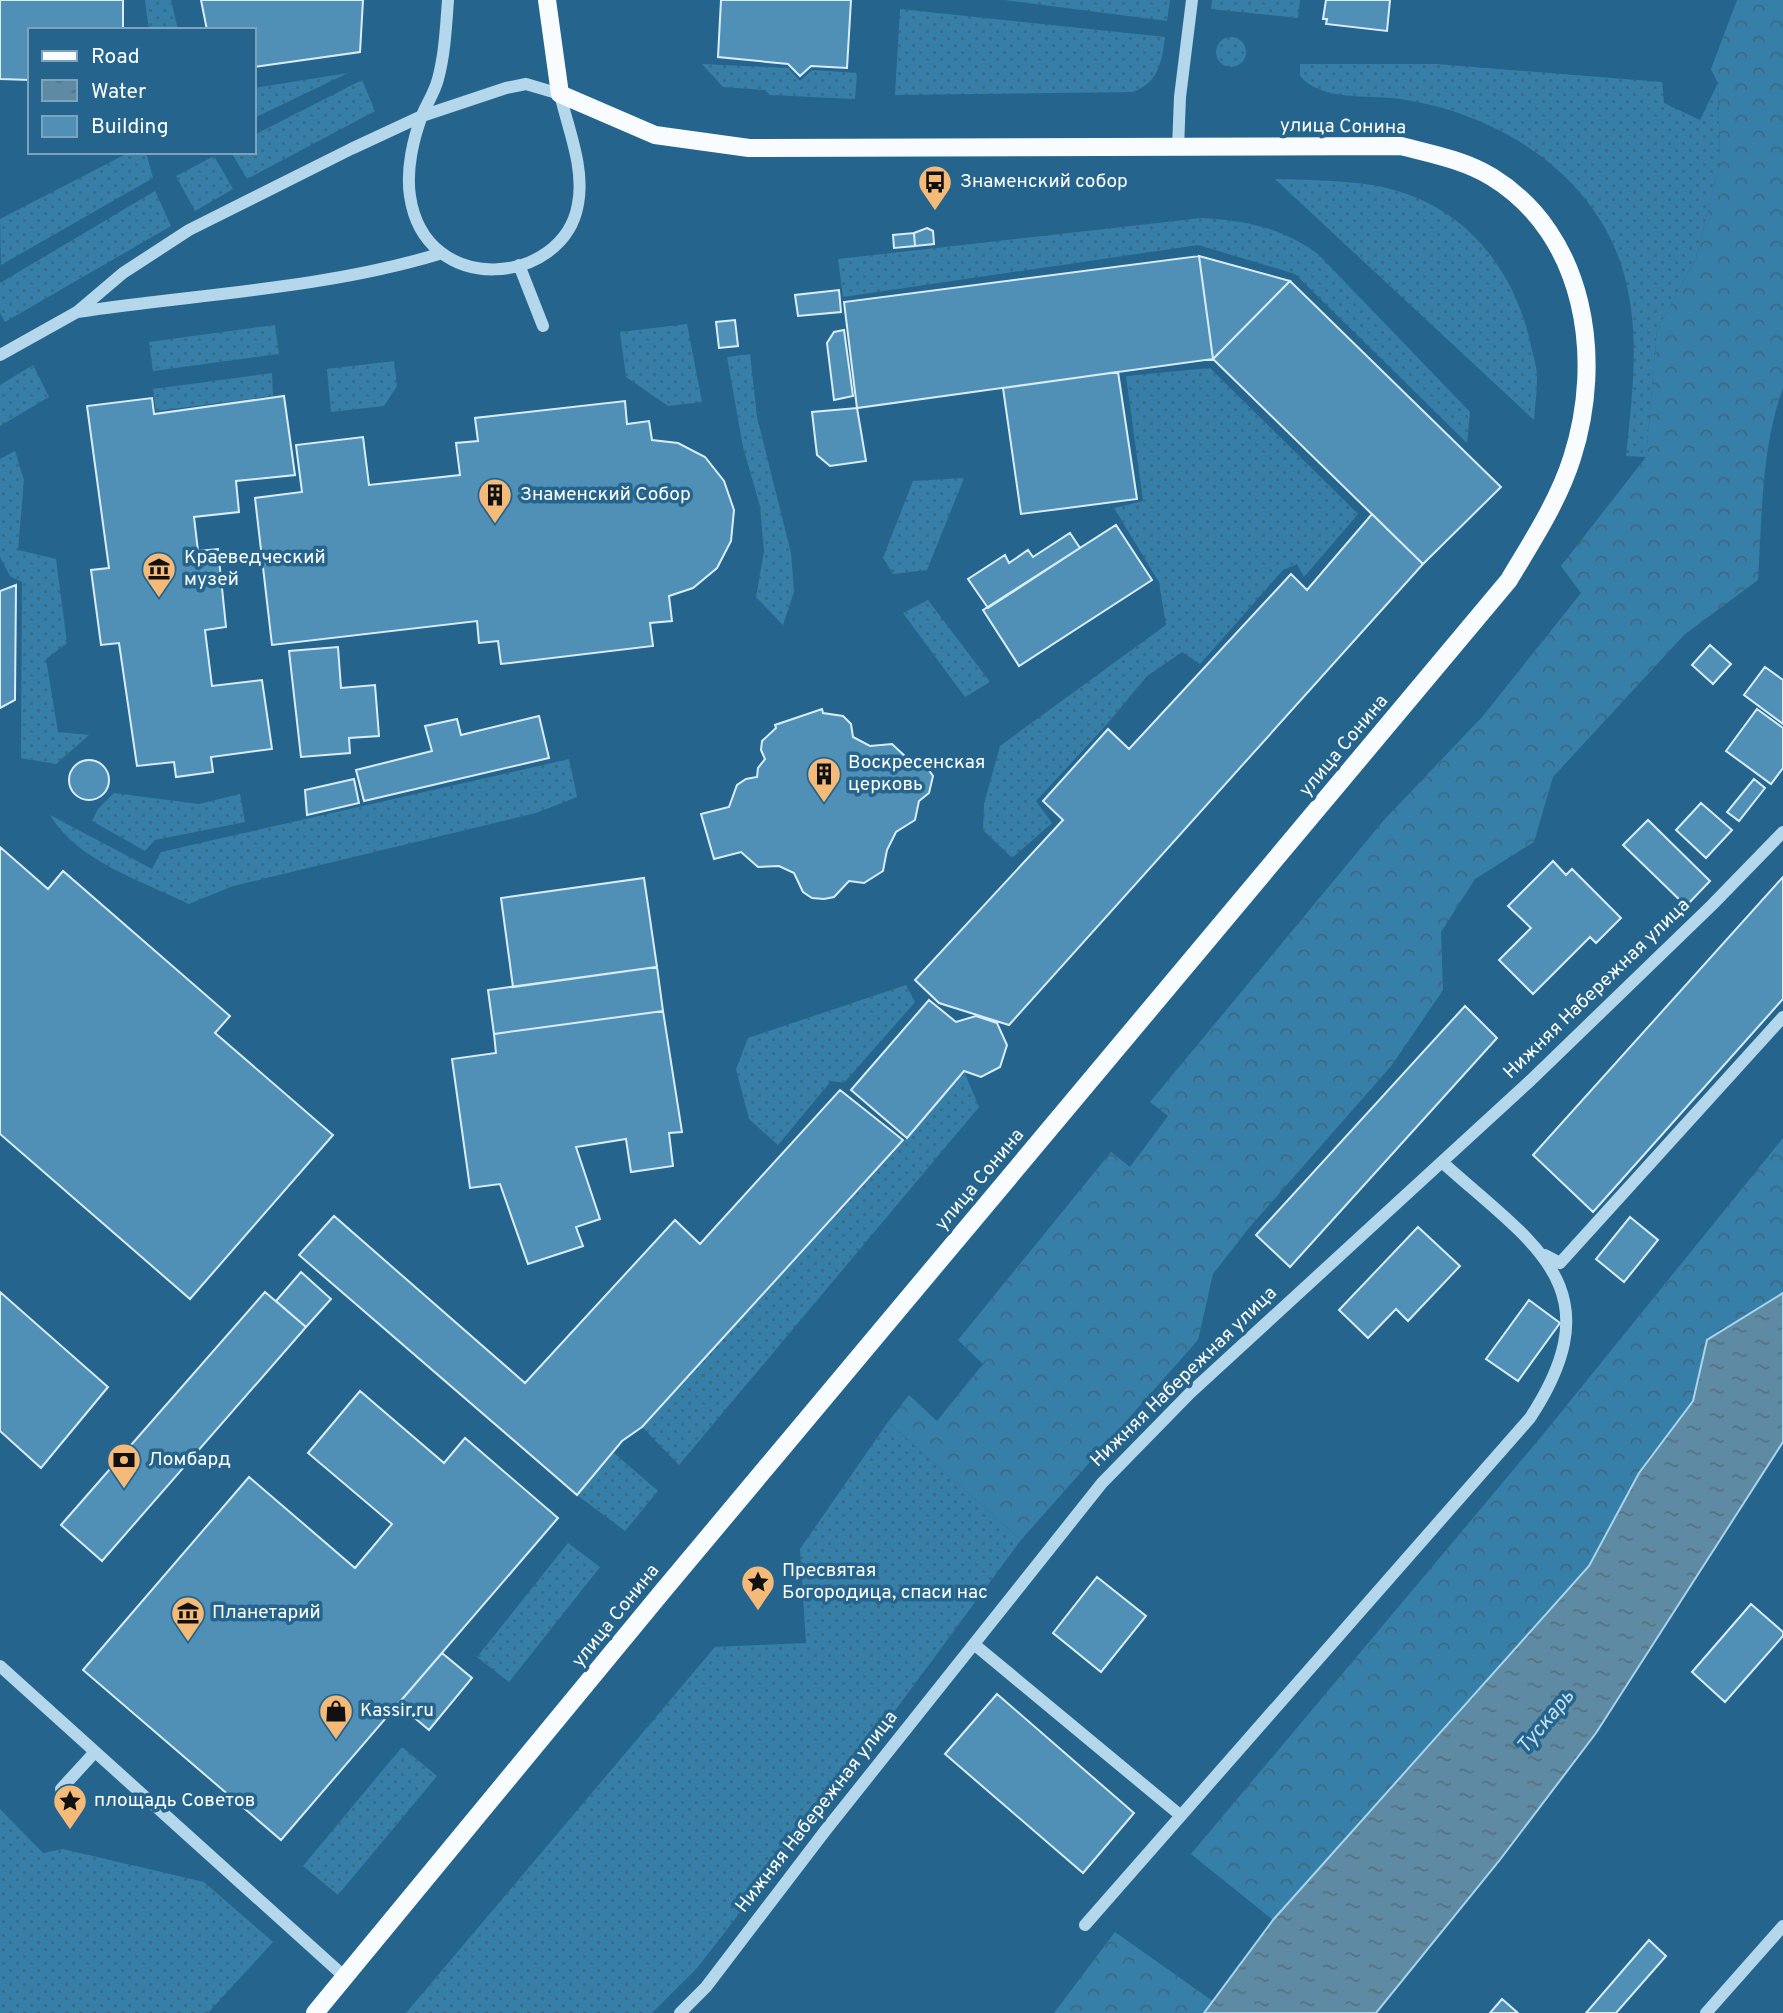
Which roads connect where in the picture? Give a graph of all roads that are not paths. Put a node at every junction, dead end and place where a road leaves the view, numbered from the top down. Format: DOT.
graph roads {
  1 [pos="448,0"];
  2 [pos="547,0"];
  3 [pos="1192,0"];
  4 [pos="560,94"];
  5 [pos="422,116"];
  6 [pos="1178,148"];
  7 [pos="439,254"];
  8 [pos="519,265"];
  9 [pos="77,312"];
  10 [pos="543,326"];
  11 [pos="0,355"];
  12 [pos="1783,832"];
  13 [pos="1783,1017"];
  14 [pos="1442,1162"];
  15 [pos="1544,1254"];
  16 [pos="975,1645"];
  17 [pos="0,1666"];
  18 [pos="94,1753"];
  19 [pos="61,1789"];
  20 [pos="1180,1815"];
  21 [pos="1085,1925"];
  22 [pos="1783,1926"];
  23 [pos="346,1978"];
  24 [pos="315,2013"];
  25 [pos="680,2013"];
  26 [pos="1706,2013"];
  1 -- 5 [label="street"];
  2 -- 4 [label="main road"];
  3 -- 6 [label="street"];
  4 -- 5 [label="street"];
  4 -- 6 [label="main road, улица Сонина"];
  4 -- 8 [label="street"];
  5 -- 7 [label="street"];
  5 -- 9 [label="street"];
  6 -- 23 [label="main road, улица Сонина"];
  7 -- 8 [label="street"];
  7 -- 9 [label="street"];
  8 -- 10 [label="street"];
  9 -- 11 [label="street"];
  12 -- 14 [label="street, Нижняя Набережная улица"];
  13 -- 15 [label="street"];
  14 -- 15 [label="street"];
  14 -- 16 [label="street, Нижняя Набережная улица"];
  15 -- 20 [label="street"];
  16 -- 20 [label="street"];
  16 -- 25 [label="street, Нижняя Набережная улица"];
  17 -- 18 [label="street"];
  18 -- 19 [label="street"];
  18 -- 23 [label="street"];
  20 -- 21 [label="street"];
  22 -- 26 [label="street"];
  23 -- 24 [label="main road, улица Сонина"];
}
